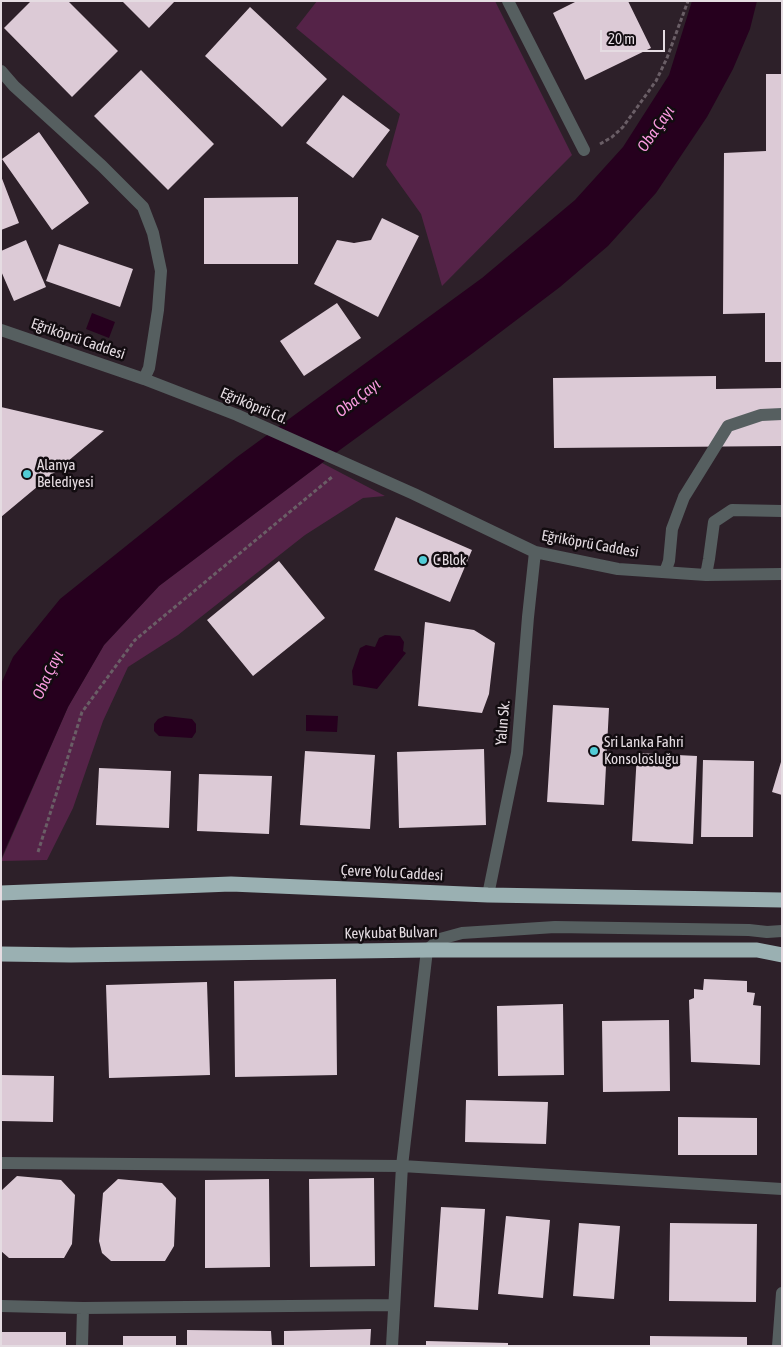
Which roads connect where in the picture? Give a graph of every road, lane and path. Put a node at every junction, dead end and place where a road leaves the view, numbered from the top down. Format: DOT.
graph roads {
  1 [pos="508,1"];
  2 [pos="688,1"];
  3 [pos="1,71"];
  4 [pos="584,150"];
  5 [pos="1,330"];
  6 [pos="144,379"];
  7 [pos="782,414"];
  8 [pos="350,466"];
  9 [pos="335,474"];
  10 [pos="782,511"];
  11 [pos="535,552"];
  12 [pos="665,572"];
  13 [pos="782,574"];
  14 [pos="706,575"];
  15 [pos="38,852"];
  16 [pos="1,892"];
  17 [pos="488,895"];
  18 [pos="782,900"];
  19 [pos="782,931"];
  20 [pos="427,950"];
  21 [pos="1,954"];
  22 [pos="782,955"];
  23 [pos="1,1163"];
  24 [pos="402,1166"];
  25 [pos="782,1189"];
  26 [pos="782,1293"];
  27 [pos="394,1305"];
  28 [pos="1,1306"];
  29 [pos="83,1308"];
  30 [pos="82,1346"];
  31 [pos="392,1346"];
  32 [pos="778,1346"];
  1 -- 4 [label="street"];
  2 -- 4 [label="path"];
  3 -- 6 [label="street"];
  5 -- 6 [label="street, Eğriköprü Caddesi"];
  6 -- 8 [label="street, Eğriköprü Cd."];
  7 -- 12 [label="street"];
  8 -- 11 [label="street, Eğriköprü Caddesi"];
  9 -- 15 [label="path"];
  10 -- 14 [label="street"];
  11 -- 12 [label="street, Eğriköprü Caddesi"];
  11 -- 17 [label="street, Yalın Sk."];
  12 -- 14 [label="street, Eğriköprü Caddesi"];
  13 -- 14 [label="street, Eğriköprü Caddesi"];
  16 -- 17 [label="highway, Çevre Yolu Caddesi"];
  17 -- 18 [label="highway, Çevre Yolu Caddesi"];
  19 -- 20 [label="street"];
  20 -- 21 [label="highway, Keykubat Bulvarı"];
  20 -- 22 [label="highway, Keykubat Bulvarı"];
  20 -- 24 [label="street"];
  23 -- 24 [label="street"];
  24 -- 25 [label="street"];
  24 -- 27 [label="street"];
  26 -- 32 [label="street"];
  27 -- 29 [label="street"];
  27 -- 31 [label="street"];
  28 -- 29 [label="street"];
  29 -- 30 [label="street"];
}
